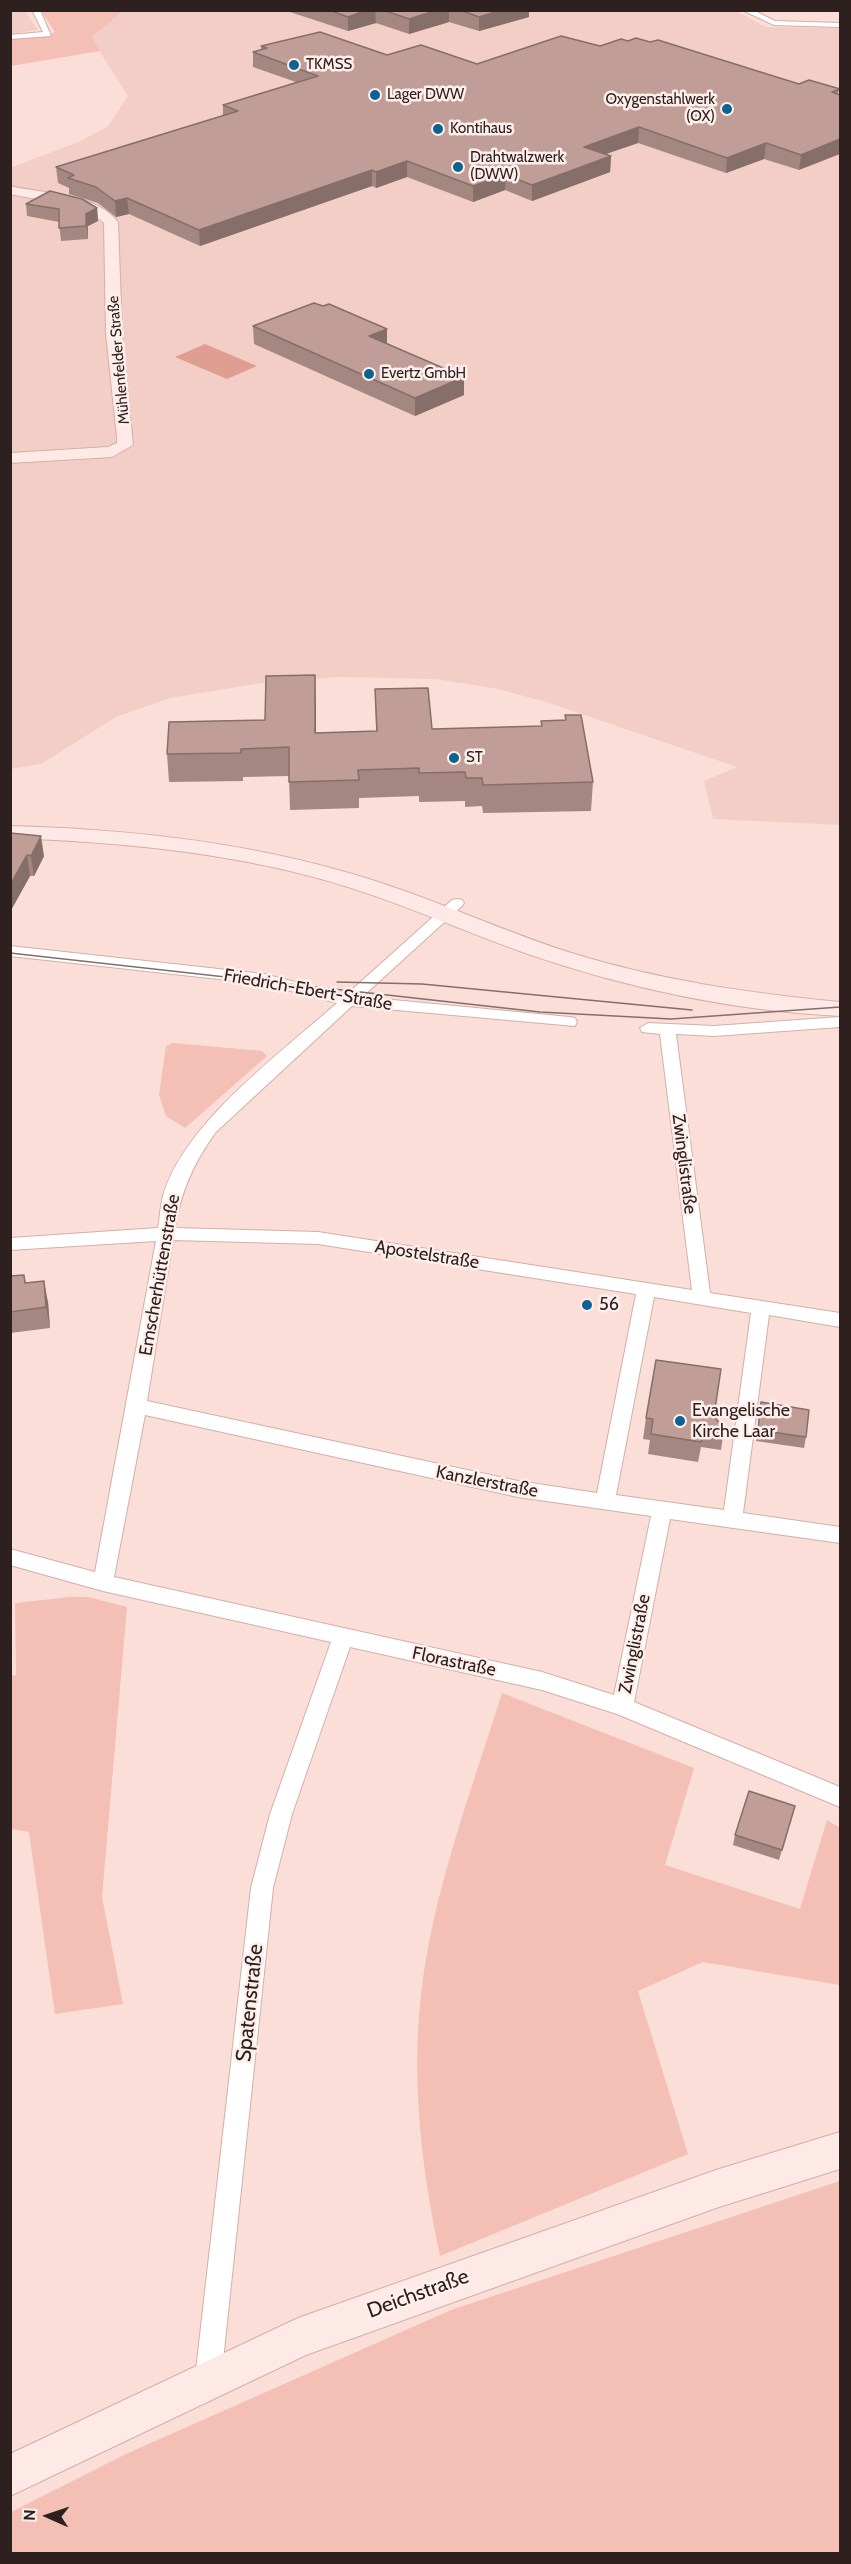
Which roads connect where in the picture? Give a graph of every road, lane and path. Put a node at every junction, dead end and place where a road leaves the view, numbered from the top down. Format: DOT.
graph roads {
  1 [pos="36,10"];
  2 [pos="746,10"];
  3 [pos="840,25"];
  4 [pos="10,37"];
  5 [pos="10,190"];
  6 [pos="10,458"];
  7 [pos="10,819"];
  8 [pos="10,832"];
  9 [pos="451,909"];
  10 [pos="10,951"];
  11 [pos="840,990"];
  12 [pos="350,1001"];
  13 [pos="840,1009"];
  14 [pos="569,1022"];
  15 [pos="840,1022"];
  16 [pos="648,1028"];
  17 [pos="667,1029"];
  18 [pos="165,1234"];
  19 [pos="10,1244"];
  20 [pos="646,1290"];
  21 [pos="702,1298"];
  22 [pos="761,1308"];
  23 [pos="840,1320"];
  24 [pos="137,1406"];
  25 [pos="605,1503"];
  26 [pos="662,1511"];
  27 [pos="732,1521"];
  28 [pos="840,1535"];
  29 [pos="10,1557"];
  30 [pos="103,1582"];
  31 [pos="343,1638"];
  32 [pos="622,1707"];
  33 [pos="840,1797"];
  34 [pos="840,2151"];
  35 [pos="208,2379"];
  36 [pos="10,2476"];
  1 -- 4 [label="street"];
  2 -- 3 [label="street"];
  5 -- 6 [label="main road, Mühlenfelder Straße"];
  7 -- 9 [label="main road"];
  8 -- 9 [label="main road"];
  9 -- 11 [label="main road"];
  9 -- 12 [label="street, Emscherhüttenstraße"];
  9 -- 13 [label="main road"];
  10 -- 12 [label="street, Friedrich-Ebert-Straße"];
  12 -- 14 [label="street, Friedrich-Ebert-Straße"];
  12 -- 18 [label="street, Emscherhüttenstraße"];
  15 -- 17 [label="street"];
  16 -- 17 [label="street"];
  17 -- 21 [label="street, Zwinglistraße"];
  18 -- 19 [label="street, Apostelstraße"];
  18 -- 20 [label="street, Apostelstraße"];
  18 -- 24 [label="street, Emscherhüttenstraße"];
  20 -- 21 [label="street, Apostelstraße"];
  20 -- 25 [label="street"];
  21 -- 22 [label="street, Apostelstraße"];
  22 -- 23 [label="street, Apostelstraße"];
  22 -- 27 [label="street"];
  24 -- 25 [label="street, Kanzlerstraße"];
  24 -- 30 [label="street, Emscherhüttenstraße"];
  25 -- 26 [label="street, Kanzlerstraße"];
  26 -- 27 [label="street, Kanzlerstraße"];
  26 -- 32 [label="street, Zwinglistraße"];
  27 -- 28 [label="street, Kanzlerstraße"];
  29 -- 30 [label="street, Florastraße"];
  30 -- 31 [label="street, Florastraße"];
  31 -- 32 [label="street, Florastraße"];
  31 -- 35 [label="street, Spatenstraße"];
  32 -- 33 [label="street, Florastraße"];
  34 -- 35 [label="main road, Deichstraße"];
  35 -- 36 [label="main road, Deichstraße"];
}
